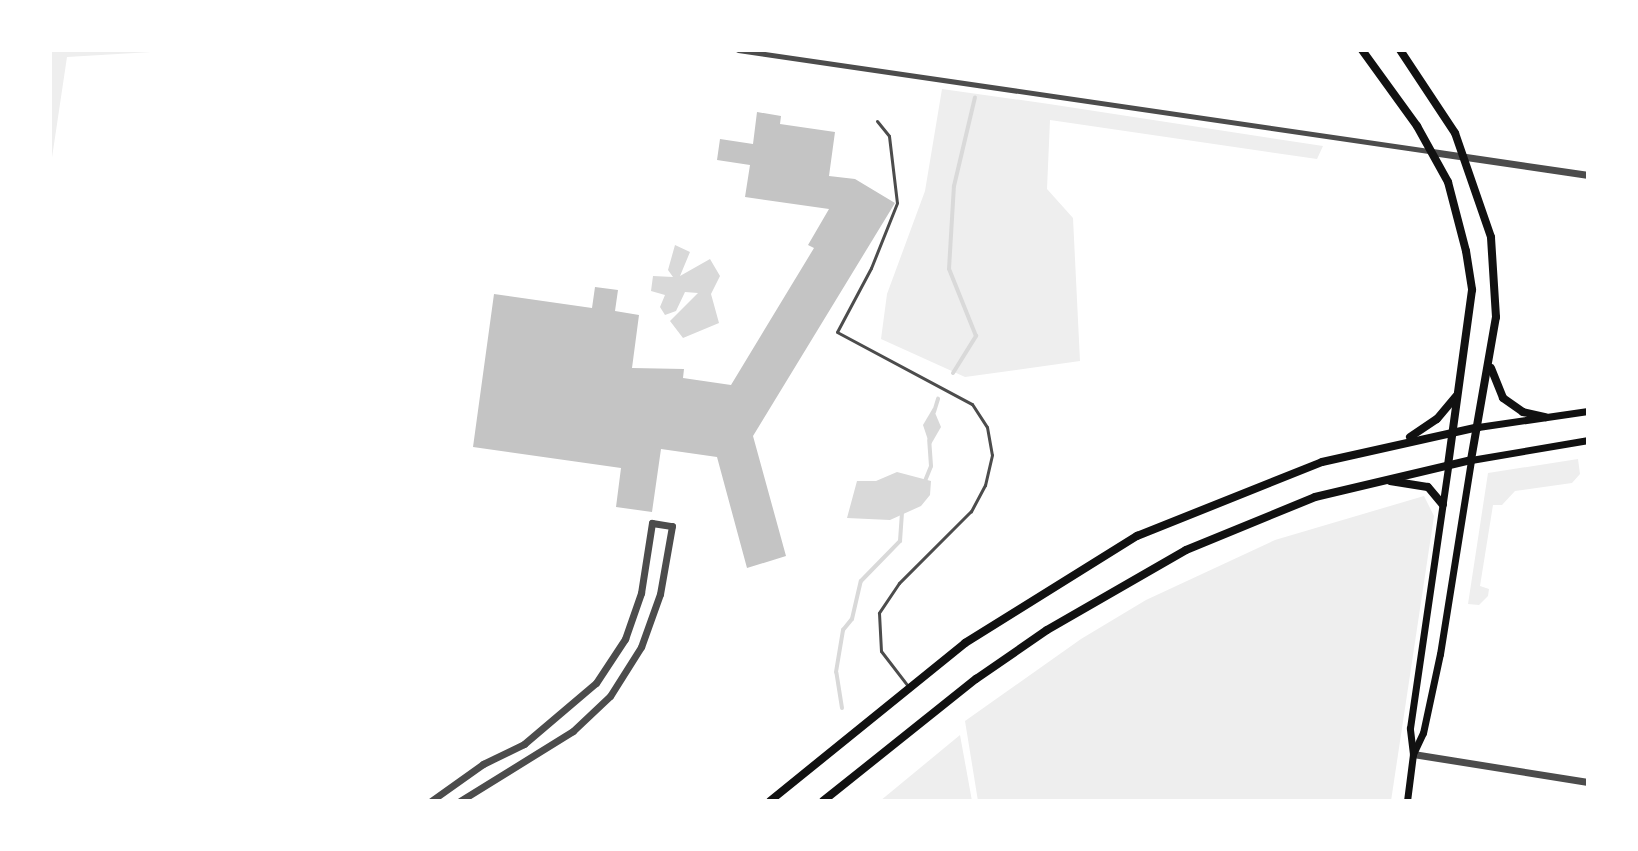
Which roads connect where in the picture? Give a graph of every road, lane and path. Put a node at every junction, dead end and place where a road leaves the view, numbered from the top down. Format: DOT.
graph roads {
  1 [pos="738,50"];
  2 [pos="1362,50"];
  3 [pos="1400,50"];
  4 [pos="877,121"];
  5 [pos="1432,152"];
  6 [pos="1465,156"];
  7 [pos="1588,175"];
  8 [pos="1490,364"];
  9 [pos="1459,392"];
  10 [pos="1588,411"];
  11 [pos="1545,417"];
  12 [pos="1478,427"];
  13 [pos="1453,432"];
  14 [pos="1588,440"];
  15 [pos="1390,444"];
  16 [pos="1471,460"];
  17 [pos="1448,466"];
  18 [pos="1377,480"];
  19 [pos="1443,505"];
  20 [pos="911,689"];
  21 [pos="1413,754"];
  22 [pos="1588,782"];
  23 [pos="431,801"];
  24 [pos="460,801"];
  25 [pos="770,801"];
  26 [pos="823,801"];
  27 [pos="1407,801"];
  1 -- 5 [label="street"];
  2 -- 5 [label="main road"];
  3 -- 6 [label="main road"];
  4 -- 20 [label="lane"];
  5 -- 6 [label="street"];
  5 -- 9 [label="main road"];
  6 -- 7 [label="street"];
  6 -- 8 [label="main road"];
  8 -- 11 [label="main road"];
  8 -- 12 [label="main road"];
  9 -- 13 [label="main road"];
  9 -- 15 [label="main road"];
  10 -- 11 [label="main road"];
  11 -- 12 [label="main road"];
  12 -- 13 [label="main road"];
  12 -- 16 [label="main road"];
  13 -- 15 [label="main road"];
  13 -- 17 [label="main road"];
  14 -- 16 [label="main road"];
  15 -- 20 [label="main road"];
  16 -- 17 [label="main road"];
  16 -- 21 [label="main road"];
  17 -- 18 [label="main road"];
  17 -- 19 [label="main road"];
  18 -- 19 [label="main road"];
  18 -- 26 [label="main road"];
  19 -- 21 [label="main road"];
  20 -- 25 [label="main road"];
  21 -- 22 [label="street"];
  21 -- 27 [label="main road"];
  23 -- 24 [label="street"];
}
